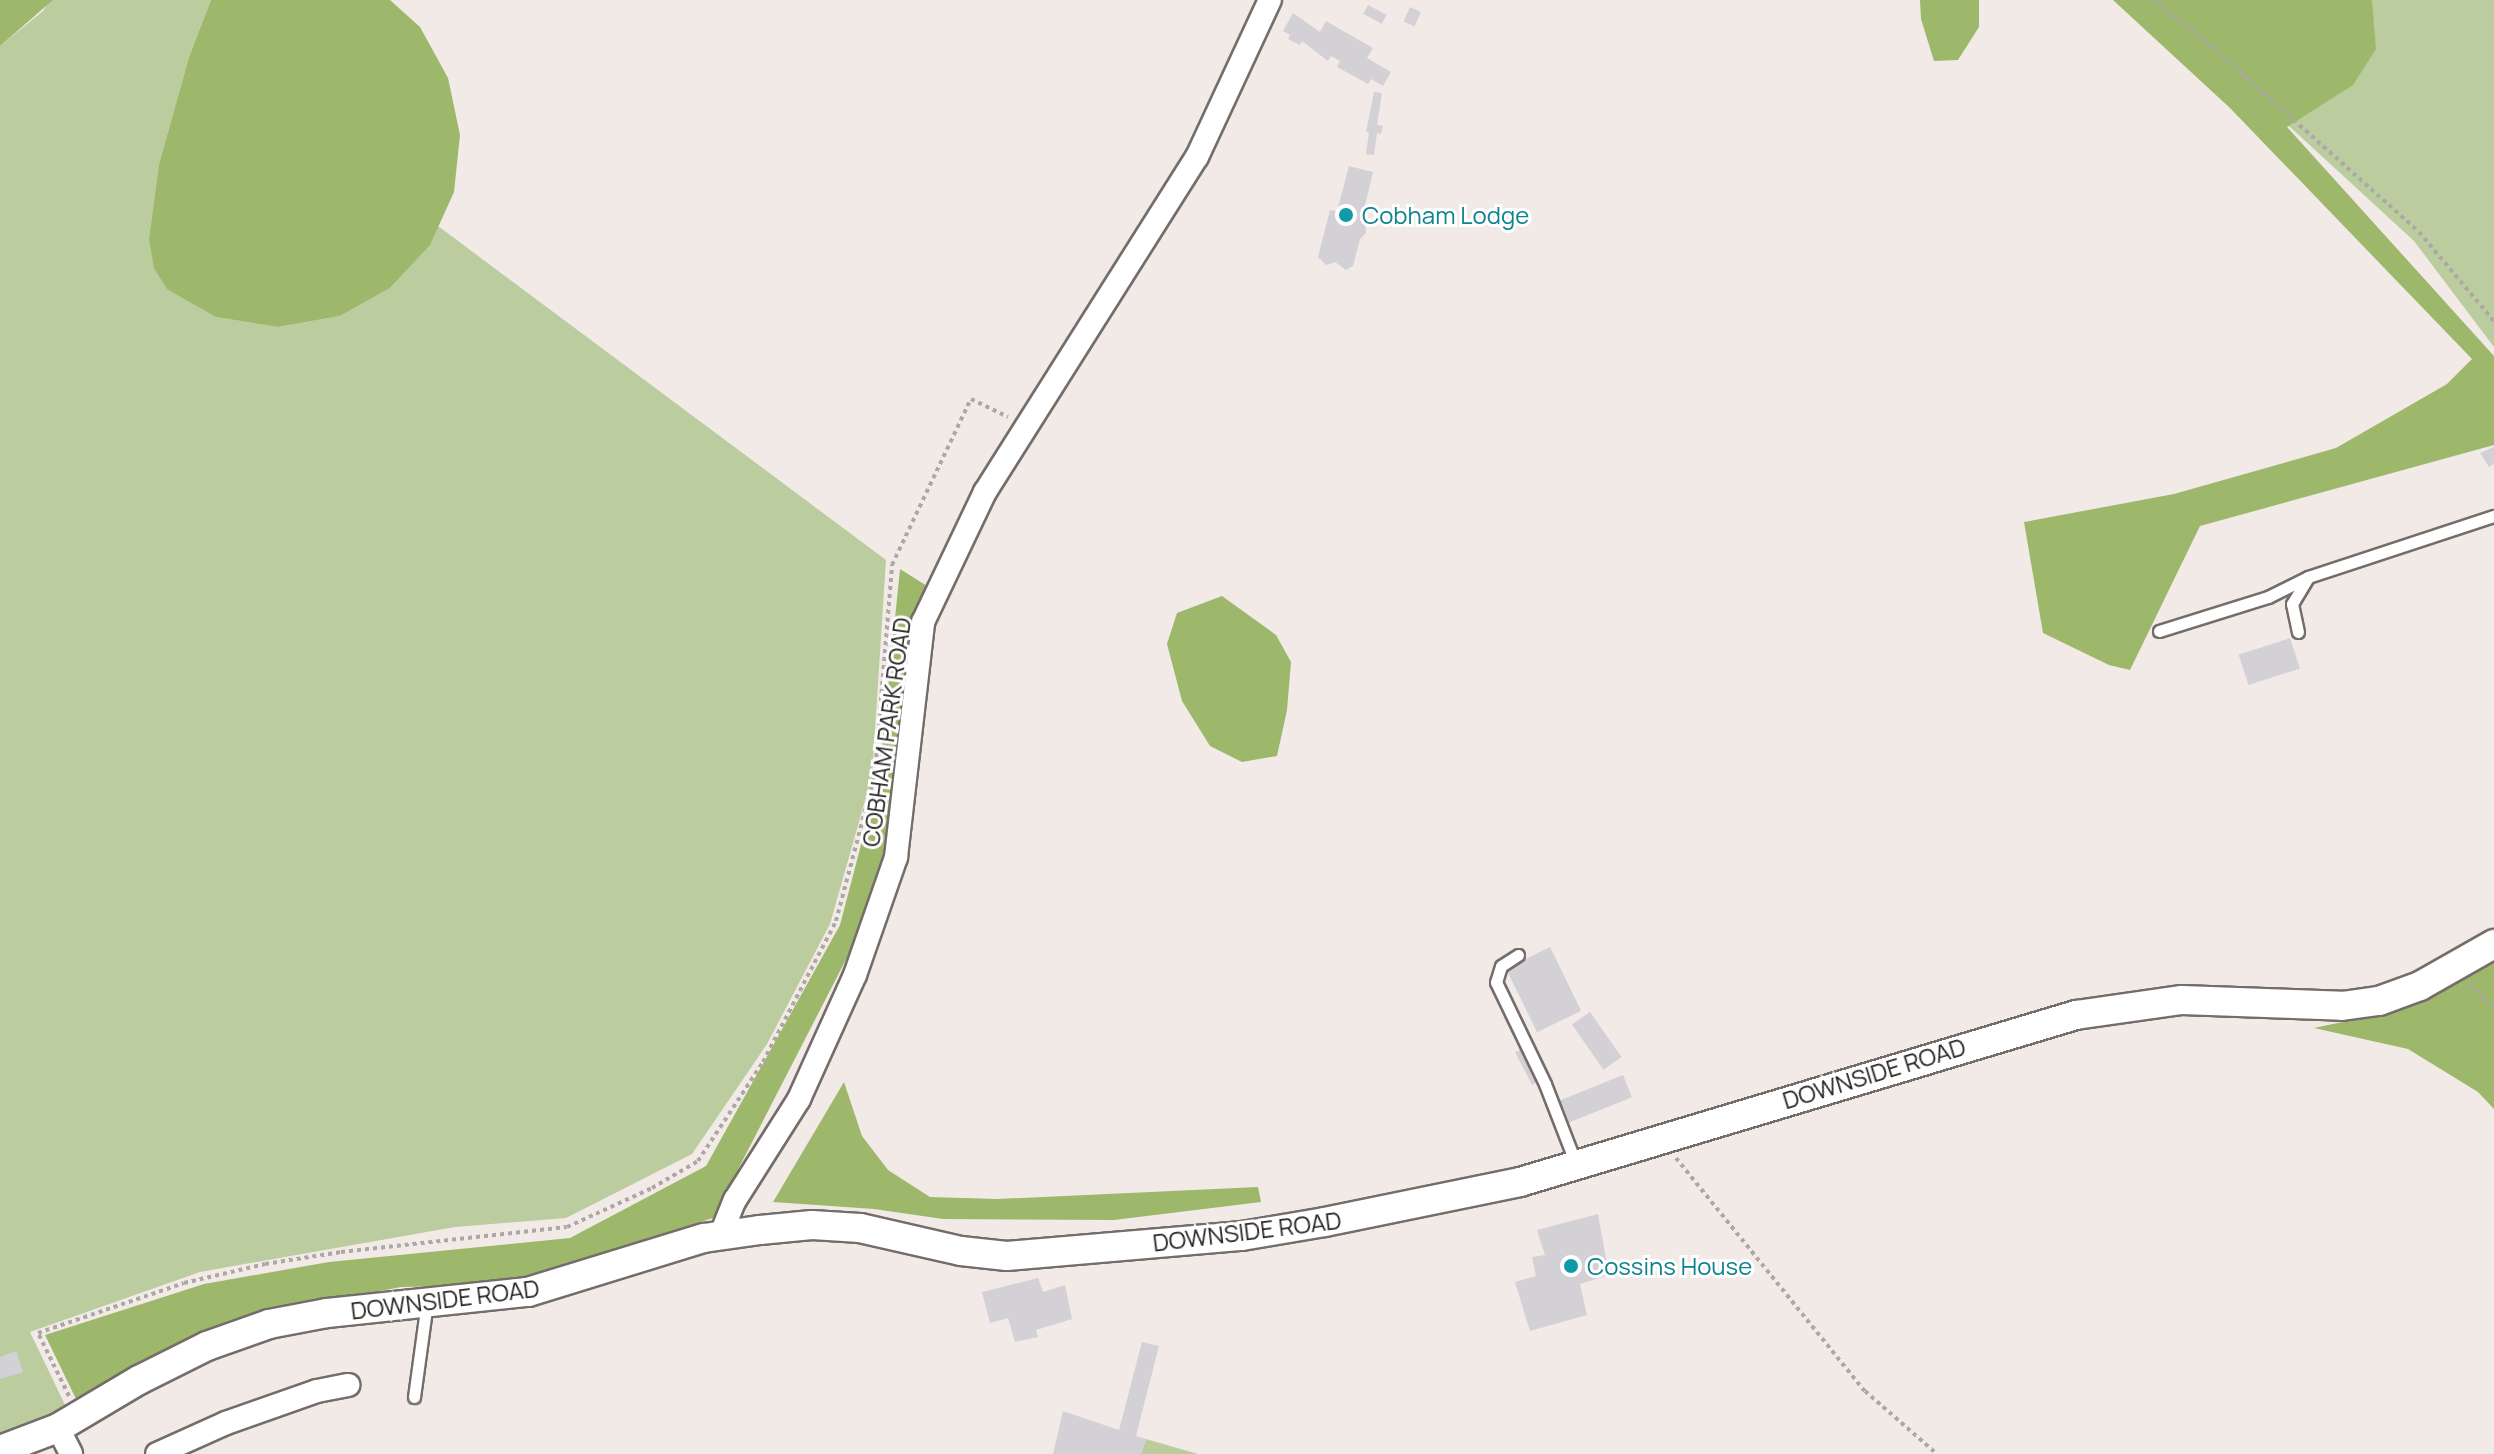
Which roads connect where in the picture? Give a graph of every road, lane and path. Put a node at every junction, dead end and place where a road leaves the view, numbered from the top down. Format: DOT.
graph roads {
  1 [pos="1270,0"];
  2 [pos="2153,0"];
  3 [pos="2494,321"];
  4 [pos="1027,426"];
  5 [pos="2494,516"];
  6 [pos="2308,577"];
  7 [pos="2159,631"];
  8 [pos="2298,632"];
  9 [pos="2494,944"];
  10 [pos="1518,955"];
  11 [pos="2453,968"];
  12 [pos="2494,1007"];
  13 [pos="1659,1137"];
  14 [pos="1577,1164"];
  15 [pos="721,1234"];
  16 [pos="427,1301"];
  17 [pos="348,1385"];
  18 [pos="414,1397"];
  19 [pos="69,1422"];
  20 [pos="0,1450"];
  21 [pos="71,1454"];
  22 [pos="157,1454"];
  23 [pos="1937,1454"];
  1 -- 4 [label="street, COBHAM PARK ROAD"];
  2 -- 3 [label="path"];
  4 -- 15 [label="street, COBHAM PARK ROAD"];
  4 -- 19 [label="path"];
  5 -- 6 [label="lane"];
  6 -- 7 [label="lane"];
  6 -- 8 [label="lane"];
  9 -- 11 [label="street, DOWNSIDE ROAD"];
  10 -- 14 [label="lane"];
  11 -- 12 [label="path"];
  11 -- 13 [label="street, DOWNSIDE ROAD"];
  13 -- 14 [label="street, DOWNSIDE ROAD"];
  13 -- 23 [label="path"];
  14 -- 15 [label="street, DOWNSIDE ROAD"];
  15 -- 16 [label="street, DOWNSIDE ROAD"];
  16 -- 18 [label="lane"];
  16 -- 19 [label="street, DOWNSIDE ROAD"];
  17 -- 22 [label="street"];
  19 -- 20 [label="street, DOWNSIDE ROAD"];
  19 -- 21 [label="street"];
}
